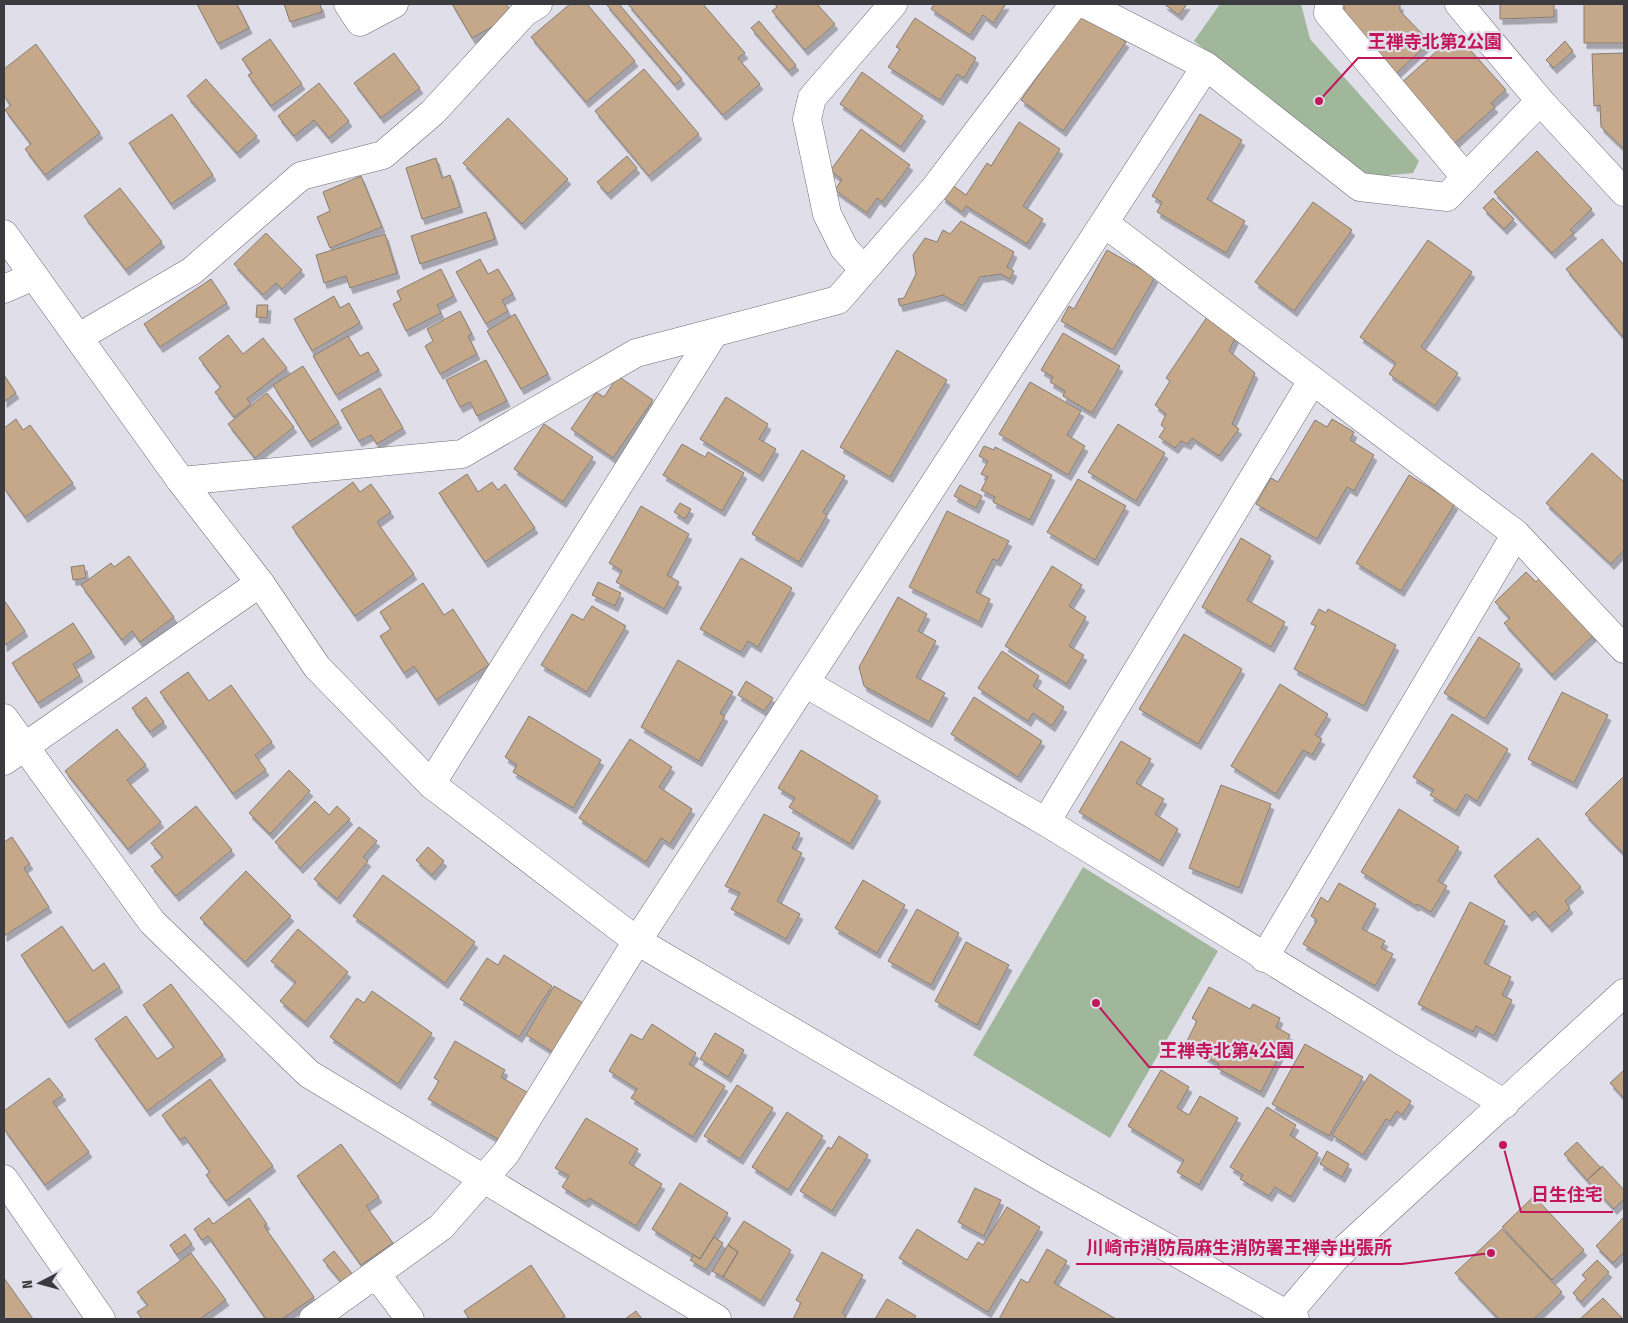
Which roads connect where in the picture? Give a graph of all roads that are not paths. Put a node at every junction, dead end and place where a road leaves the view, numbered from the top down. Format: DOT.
graph roads {
  1 [pos="348,4"];
  2 [pos="394,4"];
  3 [pos="538,4"];
  4 [pos="892,4"];
  5 [pos="1074,4"];
  6 [pos="1085,4"];
  7 [pos="1330,4"];
  8 [pos="1459,4"];
  9 [pos="1206,66"];
  10 [pos="1540,101"];
  11 [pos="1466,178"];
  12 [pos="1624,192"];
  13 [pos="1104,224"];
  14 [pos="4,234"];
  15 [pos="864,270"];
  16 [pos="34,276"];
  17 [pos="4,289"];
  18 [pos="714,333"];
  19 [pos="79,337"];
  20 [pos="1312,381"];
  21 [pos="181,481"];
  22 [pos="1516,534"];
  23 [pos="260,583"];
  24 [pos="1624,649"];
  25 [pos="805,683"];
  26 [pos="4,718"];
  27 [pos="14,754"];
  28 [pos="431,784"];
  29 [pos="1046,822"];
  30 [pos="637,941"];
  31 [pos="1264,958"];
  32 [pos="1624,993"];
  33 [pos="1505,1104"];
  34 [pos="484,1178"];
  35 [pos="4,1179"];
  36 [pos="376,1274"];
  37 [pos="1288,1317"];
  38 [pos="101,1319"];
  39 [pos="313,1319"];
  40 [pos="410,1319"];
  41 [pos="716,1319"];
  1 -- 2 [label="street"];
  3 -- 19 [label="street"];
  4 -- 15 [label="street"];
  5 -- 15 [label="street"];
  6 -- 9 [label="street"];
  7 -- 11 [label="street"];
  8 -- 10 [label="street"];
  9 -- 11 [label="street"];
  9 -- 13 [label="street"];
  10 -- 11 [label="street"];
  10 -- 12 [label="street"];
  13 -- 20 [label="street"];
  13 -- 25 [label="street"];
  14 -- 16 [label="street"];
  15 -- 18 [label="street"];
  16 -- 17 [label="street"];
  16 -- 19 [label="street"];
  18 -- 21 [label="street"];
  18 -- 28 [label="street"];
  19 -- 21 [label="street"];
  20 -- 22 [label="street"];
  20 -- 29 [label="street"];
  21 -- 23 [label="street"];
  22 -- 24 [label="street"];
  22 -- 31 [label="street"];
  23 -- 27 [label="street"];
  23 -- 28 [label="street"];
  25 -- 29 [label="street"];
  25 -- 30 [label="street"];
  26 -- 27 [label="street"];
  27 -- 34 [label="street"];
  28 -- 30 [label="street"];
  29 -- 31 [label="street"];
  30 -- 34 [label="street"];
  30 -- 37 [label="street"];
  31 -- 33 [label="street"];
  32 -- 33 [label="street"];
  33 -- 37 [label="street"];
  34 -- 36 [label="street"];
  34 -- 41 [label="street"];
  35 -- 38 [label="street"];
  36 -- 39 [label="street"];
  36 -- 40 [label="street"];
}
